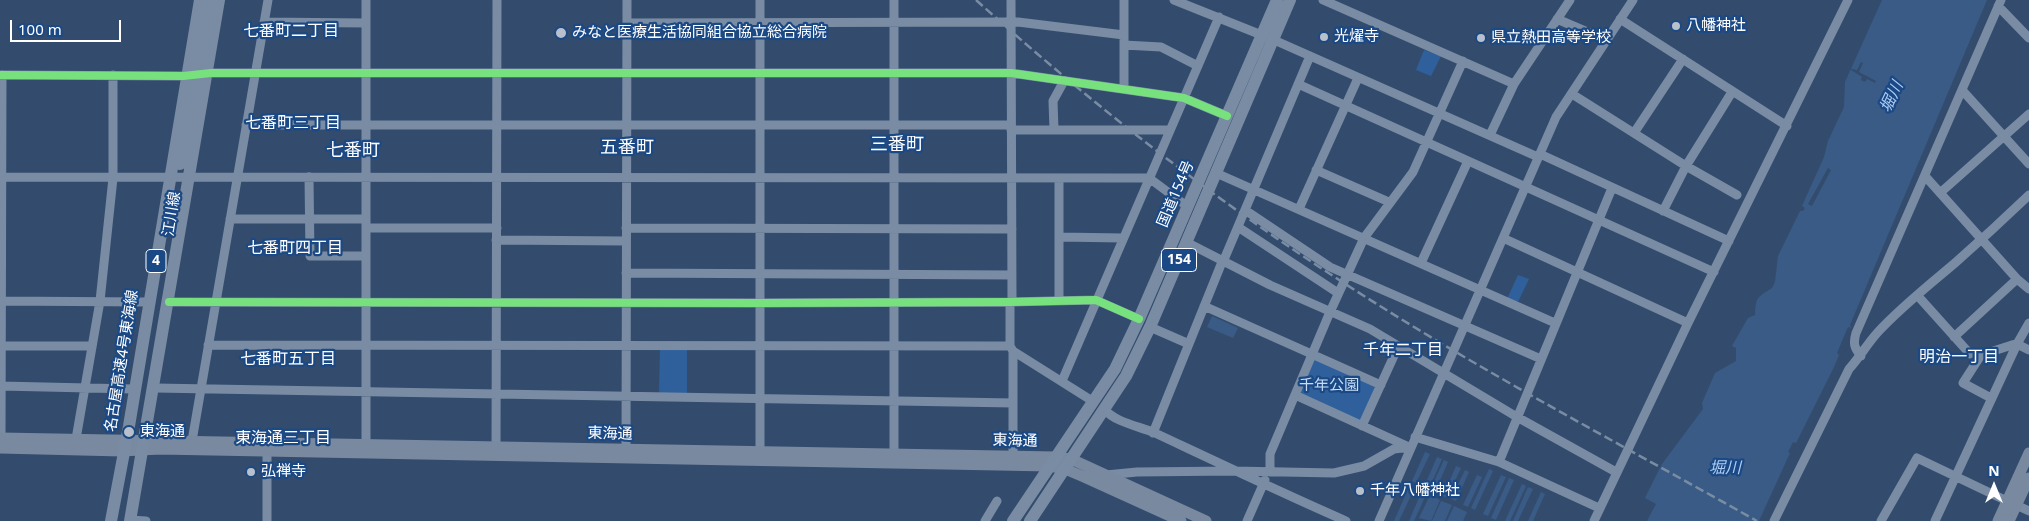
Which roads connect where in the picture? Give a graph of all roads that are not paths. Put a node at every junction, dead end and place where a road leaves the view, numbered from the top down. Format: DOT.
graph roads {
  1 [pos="196,0"];
  2 [pos="200,0"];
  3 [pos="210,0"];
  4 [pos="219,0"];
  5 [pos="223,0"];
  6 [pos="268,0"];
  7 [pos="366,0"];
  8 [pos="496,0"];
  9 [pos="627,0"];
  10 [pos="760,0"];
  11 [pos="894,0"];
  12 [pos="1011,0"];
  13 [pos="1124,0"];
  14 [pos="1174,0"];
  15 [pos="1277,0"];
  16 [pos="1290,0"];
  17 [pos="1323,0"];
  18 [pos="1570,0"];
  19 [pos="1633,0"];
  20 [pos="1848,0"];
  21 [pos="2000,3"];
  22 [pos="1219,18"];
  23 [pos="1557,19"];
  24 [pos="1620,19"];
  25 [pos="264,22"];
  26 [pos="366,22"];
  27 [pos="760,22"];
  28 [pos="894,22"];
  29 [pos="1011,22"];
  30 [pos="627,23"];
  31 [pos="1268,38"];
  32 [pos="2029,38"];
  33 [pos="1124,40"];
  34 [pos="1606,40"];
  35 [pos="1310,56"];
  36 [pos="1683,59"];
  37 [pos="1463,61"];
  38 [pos="1198,66"];
  39 [pos="211,73"];
  40 [pos="255,73"];
  41 [pos="366,73"];
  42 [pos="496,73"];
  43 [pos="627,73"];
  44 [pos="1011,73"];
  45 [pos="760,74"];
  46 [pos="894,74"];
  47 [pos="1,75"];
  48 [pos="113,75"];
  49 [pos="183,76"];
  50 [pos="1358,78"];
  51 [pos="1064,80"];
  52 [pos="1298,84"];
  53 [pos="1514,84"];
  54 [pos="1124,89"];
  55 [pos="1962,90"];
  56 [pos="1732,92"];
  57 [pos="1572,94"];
  58 [pos="1184,98"];
  59 [pos="1346,106"];
  60 [pos="1439,113"];
  61 [pos="2029,114"];
  62 [pos="1227,116"];
  63 [pos="246,124"];
  64 [pos="366,125"];
  65 [pos="496,126"];
  66 [pos="627,126"];
  67 [pos="760,126"];
  68 [pos="894,126"];
  69 [pos="1787,126"];
  70 [pos="1,128"];
  71 [pos="1011,128"];
  72 [pos="1054,130"];
  73 [pos="1170,130"];
  74 [pos="1634,133"];
  75 [pos="1490,136"];
  76 [pos="2004,137"];
  77 [pos="1426,142"];
  78 [pos="1539,155"];
  79 [pos="1468,161"];
  80 [pos="2029,164"];
  81 [pos="1686,166"];
  82 [pos="1316,170"];
  83 [pos="1216,173"];
  84 [pos="1925,176"];
  85 [pos="1,177"];
  86 [pos="193,177"];
  87 [pos="237,177"];
  88 [pos="309,177"];
  89 [pos="366,177"];
  90 [pos="496,177"];
  91 [pos="113,178"];
  92 [pos="166,178"];
  93 [pos="626,178"];
  94 [pos="760,178"];
  95 [pos="894,178"];
  96 [pos="1012,178"];
  97 [pos="1059,178"];
  98 [pos="1149,178"];
  99 [pos="1525,187"];
  100 [pos="1612,188"];
  101 [pos="1254,189"];
  102 [pos="1940,193"];
  103 [pos="1737,195"];
  104 [pos="2029,195"];
  105 [pos="167,196"];
  106 [pos="1389,202"];
  107 [pos="1188,207"];
  108 [pos="1298,209"];
  109 [pos="1245,210"];
  110 [pos="1663,211"];
  111 [pos="230,219"];
  112 [pos="310,219"];
  113 [pos="1598,220"];
  114 [pos="366,223"];
  115 [pos="1238,227"];
  116 [pos="496,228"];
  117 [pos="626,228"];
  118 [pos="760,229"];
  119 [pos="894,229"];
  120 [pos="1012,229"];
  121 [pos="1059,237"];
  122 [pos="1123,238"];
  123 [pos="1364,238"];
  124 [pos="1503,238"];
  125 [pos="1982,239"];
  126 [pos="496,240"];
  127 [pos="626,241"];
  128 [pos="1186,242"];
  129 [pos="1729,242"];
  130 [pos="366,256"];
  131 [pos="1222,262"];
  132 [pos="1421,264"];
  133 [pos="1576,272"];
  134 [pos="1714,272"];
  135 [pos="626,273"];
  136 [pos="760,274"];
  137 [pos="894,274"];
  138 [pos="1012,275"];
  139 [pos="1346,275"];
  140 [pos="2017,279"];
  141 [pos="2029,289"];
  142 [pos="1480,290"];
  143 [pos="1338,293"];
  144 [pos="1917,295"];
  145 [pos="1096,300"];
  146 [pos="1,301"];
  147 [pos="100,301"];
  148 [pos="1059,301"];
  149 [pos="146,302"];
  150 [pos="169,302"];
  151 [pos="216,302"];
  152 [pos="496,302"];
  153 [pos="626,302"];
  154 [pos="1011,302"];
  155 [pos="366,303"];
  156 [pos="760,303"];
  157 [pos="894,303"];
  158 [pos="1204,306"];
  159 [pos="1330,312"];
  160 [pos="1139,319"];
  161 [pos="1688,323"];
  162 [pos="2029,323"];
  163 [pos="1555,324"];
  164 [pos="1463,326"];
  165 [pos="1150,327"];
  166 [pos="1954,337"];
  167 [pos="1189,344"];
  168 [pos="2017,344"];
  169 [pos="208,345"];
  170 [pos="1,346"];
  171 [pos="92,346"];
  172 [pos="366,346"];
  173 [pos="626,346"];
  174 [pos="760,346"];
  175 [pos="894,346"];
  176 [pos="496,347"];
  177 [pos="1398,347"];
  178 [pos="1012,349"];
  179 [pos="2029,350"];
  180 [pos="1312,354"];
  181 [pos="1970,354"];
  182 [pos="1861,356"];
  183 [pos="1541,359"];
  184 [pos="1442,373"];
  185 [pos="1062,381"];
  186 [pos="1381,385"];
  187 [pos="1,386"];
  188 [pos="85,388"];
  189 [pos="155,388"];
  190 [pos="133,389"];
  191 [pos="201,390"];
  192 [pos="366,392"];
  193 [pos="496,394"];
  194 [pos="1295,395"];
  195 [pos="626,396"];
  196 [pos="1992,398"];
  197 [pos="760,399"];
  198 [pos="894,401"];
  199 [pos="1013,403"];
  200 [pos="1099,405"];
  201 [pos="147,417"];
  202 [pos="1517,417"];
  203 [pos="129,426"];
  204 [pos="1362,426"];
  205 [pos="1153,433"];
  206 [pos="1415,437"];
  207 [pos="76,439"];
  208 [pos="0,441"];
  209 [pos="192,441"];
  210 [pos="146,445"];
  211 [pos="124,446"];
  212 [pos="1410,447"];
  213 [pos="367,449"];
  214 [pos="626,449"];
  215 [pos="496,451"];
  216 [pos="267,452"];
  217 [pos="2029,453"];
  218 [pos="894,454"];
  219 [pos="760,456"];
  220 [pos="1014,456"];
  221 [pos="1053,462"];
  222 [pos="1499,462"];
  223 [pos="1068,464"];
  224 [pos="1233,471"];
  225 [pos="1270,472"];
  226 [pos="1616,472"];
  227 [pos="1104,475"];
  228 [pos="1955,476"];
  229 [pos="2029,478"];
  230 [pos="1264,484"];
  231 [pos="997,501"];
  232 [pos="2012,503"];
  233 [pos="1599,508"];
  234 [pos="2029,510"];
  235 [pos="109,521"];
  236 [pos="116,521"];
  237 [pos="123,521"];
  238 [pos="130,521"];
  239 [pos="146,521"];
  240 [pos="267,521"];
  241 [pos="984,521"];
  242 [pos="1013,521"];
  243 [pos="1030,521"];
  244 [pos="1181,521"];
  245 [pos="1206,521"];
  246 [pos="1247,521"];
  247 [pos="1346,521"];
  248 [pos="1379,521"];
  249 [pos="1594,521"];
  250 [pos="1774,521"];
  251 [pos="1881,521"];
  252 [pos="1935,521"];
  253 [pos="1998,521"];
  254 [pos="2009,521"];
  1 -- 49 [label="main road, 江川線"];
  2 -- 105 [label="highway, 名古屋高速4号東海線 / 4"];
  3 -- 105 [label="highway"];
  4 -- 201 [label="highway, 4"];
  5 -- 39 [label="main road, 江川線"];
  6 -- 25 [label="street"];
  7 -- 26 [label="street"];
  8 -- 42 [label="street"];
  9 -- 30 [label="street"];
  10 -- 27 [label="street"];
  11 -- 28 [label="street"];
  12 -- 29 [label="street"];
  13 -- 33 [label="street"];
  14 -- 22 [label="street"];
  15 -- 31 [label="highway, 国道154号 / 154"];
  16 -- 31 [label="highway, 国道154号 / 154"];
  17 -- 37 [label="street"];
  18 -- 23 [label="street"];
  19 -- 24 [label="street"];
  20 -- 69 [label="street"];
  21 -- 32 [label="street"];
  21 -- 55 [label="street"];
  22 -- 31 [label="street"];
  22 -- 38 [label="street"];
  23 -- 34 [label="street"];
  23 -- 53 [label="street"];
  24 -- 34 [label="street"];
  24 -- 36 [label="street"];
  25 -- 26 [label="street"];
  25 -- 40 [label="street"];
  26 -- 41 [label="street"];
  27 -- 28 [label="street"];
  27 -- 30 [label="street"];
  27 -- 45 [label="street"];
  28 -- 29 [label="street"];
  28 -- 46 [label="street"];
  29 -- 33 [label="street"];
  29 -- 44 [label="street"];
  30 -- 43 [label="street"];
  31 -- 35 [label="street"];
  31 -- 62 [label="highway, 国道154号 / 154"];
  31 -- 83 [label="highway, 国道154号 / 154"];
  33 -- 38 [label="street"];
  33 -- 54 [label="street"];
  34 -- 57 [label="street"];
  35 -- 50 [label="street"];
  35 -- 52 [label="street"];
  36 -- 56 [label="street"];
  36 -- 74 [label="street"];
  37 -- 53 [label="street"];
  37 -- 60 [label="street"];
  38 -- 58 [label="street"];
  39 -- 40 [label="street"];
  39 -- 49 [label="street"];
  39 -- 86 [label="main road, 江川線"];
  40 -- 41 [label="street"];
  40 -- 63 [label="street"];
  41 -- 42 [label="street"];
  41 -- 64 [label="street"];
  42 -- 43 [label="street"];
  42 -- 65 [label="street"];
  43 -- 45 [label="street"];
  43 -- 66 [label="street"];
  44 -- 46 [label="street"];
  44 -- 51 [label="street"];
  44 -- 71 [label="street"];
  45 -- 46 [label="street"];
  45 -- 67 [label="street"];
  46 -- 68 [label="street"];
  47 -- 48 [label="street"];
  47 -- 70 [label="street"];
  48 -- 49 [label="street"];
  48 -- 91 [label="street"];
  49 -- 92 [label="main road, 江川線"];
  50 -- 59 [label="street"];
  50 -- 60 [label="street"];
  51 -- 54 [label="street"];
  51 -- 72 [label="street"];
  52 -- 59 [label="street"];
  52 -- 101 [label="street"];
  53 -- 75 [label="street"];
  54 -- 58 [label="street"];
  55 -- 76 [label="street"];
  55 -- 84 [label="street"];
  56 -- 69 [label="street"];
  56 -- 81 [label="street"];
  57 -- 74 [label="street"];
  57 -- 78 [label="street"];
  58 -- 62 [label="street"];
  58 -- 73 [label="street"];
  59 -- 77 [label="street"];
  59 -- 82 [label="street"];
  60 -- 75 [label="street"];
  60 -- 77 [label="street"];
  61 -- 76 [label="street"];
  62 -- 107 [label="highway, 国道154号 / 154"];
  63 -- 64 [label="street"];
  63 -- 87 [label="street"];
  64 -- 65 [label="street"];
  64 -- 89 [label="street"];
  65 -- 66 [label="street"];
  65 -- 90 [label="street"];
  66 -- 67 [label="street"];
  66 -- 93 [label="street"];
  67 -- 68 [label="street"];
  67 -- 94 [label="street"];
  68 -- 71 [label="street"];
  68 -- 95 [label="street"];
  69 -- 129 [label="street"];
  70 -- 85 [label="street"];
  71 -- 72 [label="street"];
  71 -- 96 [label="street"];
  72 -- 73 [label="street"];
  73 -- 98 [label="street"];
  74 -- 81 [label="street"];
  75 -- 78 [label="street"];
  76 -- 80 [label="street"];
  76 -- 102 [label="street"];
  77 -- 79 [label="street"];
  77 -- 106 [label="street"];
  78 -- 99 [label="street"];
  78 -- 100 [label="street"];
  79 -- 99 [label="street"];
  79 -- 132 [label="street"];
  81 -- 103 [label="street"];
  81 -- 110 [label="street"];
  82 -- 106 [label="street"];
  82 -- 108 [label="street"];
  83 -- 101 [label="street"];
  83 -- 128 [label="highway, 国道154号 / 154"];
  84 -- 102 [label="street"];
  84 -- 182 [label="street"];
  85 -- 91 [label="street"];
  85 -- 146 [label="street"];
  86 -- 87 [label="street"];
  86 -- 92 [label="street"];
  86 -- 150 [label="main road, 江川線"];
  87 -- 88 [label="street"];
  87 -- 111 [label="street"];
  88 -- 89 [label="street"];
  88 -- 112 [label="street"];
  89 -- 90 [label="street"];
  89 -- 114 [label="street"];
  90 -- 93 [label="street"];
  90 -- 116 [label="street"];
  91 -- 92 [label="street"];
  91 -- 147 [label="street"];
  92 -- 149 [label="main road, 江川線"];
  93 -- 94 [label="street"];
  93 -- 117 [label="street"];
  94 -- 95 [label="street"];
  94 -- 118 [label="street"];
  95 -- 96 [label="street"];
  95 -- 119 [label="street"];
  96 -- 97 [label="street"];
  96 -- 120 [label="street"];
  97 -- 98 [label="street"];
  97 -- 121 [label="street"];
  98 -- 107 [label="street"];
  98 -- 122 [label="street"];
  99 -- 113 [label="street"];
  99 -- 124 [label="street"];
  100 -- 110 [label="street"];
  100 -- 113 [label="street"];
  101 -- 108 [label="street"];
  101 -- 109 [label="street"];
  102 -- 125 [label="street"];
  104 -- 125 [label="street"];
  105 -- 203 [label="highway, 名古屋高速4号東海線 / 4"];
  106 -- 123 [label="street"];
  107 -- 160 [label="highway, 国道154号 / 154"];
  108 -- 123 [label="street"];
  109 -- 115 [label="street"];
  109 -- 139 [label="street"];
  110 -- 129 [label="street"];
  111 -- 112 [label="street"];
  111 -- 151 [label="street"];
  112 -- 114 [label="street"];
  112 -- 130 [label="street"];
  113 -- 133 [label="street"];
  113 -- 134 [label="street"];
  114 -- 116 [label="street"];
  114 -- 130 [label="street"];
  115 -- 131 [label="street"];
  115 -- 143 [label="street"];
  116 -- 126 [label="street"];
  117 -- 118 [label="street"];
  117 -- 127 [label="street"];
  118 -- 119 [label="street"];
  118 -- 136 [label="street"];
  119 -- 120 [label="street"];
  119 -- 137 [label="street"];
  120 -- 138 [label="street"];
  121 -- 122 [label="street"];
  121 -- 148 [label="street"];
  122 -- 145 [label="street"];
  123 -- 132 [label="street"];
  123 -- 139 [label="street"];
  124 -- 133 [label="street"];
  124 -- 142 [label="street"];
  125 -- 140 [label="street"];
  125 -- 144 [label="street"];
  126 -- 127 [label="street"];
  126 -- 152 [label="street"];
  127 -- 135 [label="street"];
  128 -- 131 [label="street"];
  128 -- 165 [label="highway, 国道154号 / 154"];
  129 -- 134 [label="street"];
  130 -- 155 [label="street"];
  131 -- 158 [label="street"];
  131 -- 159 [label="street"];
  132 -- 142 [label="street"];
  133 -- 161 [label="street"];
  133 -- 163 [label="street"];
  134 -- 161 [label="street"];
  135 -- 136 [label="street"];
  135 -- 153 [label="street"];
  136 -- 137 [label="street"];
  136 -- 156 [label="street"];
  137 -- 138 [label="street"];
  137 -- 157 [label="street"];
  138 -- 154 [label="street"];
  139 -- 143 [label="street"];
  139 -- 164 [label="street"];
  140 -- 141 [label="street"];
  140 -- 166 [label="street"];
  142 -- 163 [label="street"];
  142 -- 164 [label="street"];
  143 -- 159 [label="street"];
  144 -- 166 [label="street"];
  144 -- 182 [label="street"];
  145 -- 148 [label="street"];
  145 -- 160 [label="street"];
  145 -- 185 [label="street"];
  146 -- 147 [label="street"];
  146 -- 170 [label="street"];
  147 -- 149 [label="street"];
  147 -- 171 [label="street"];
  148 -- 154 [label="street"];
  149 -- 190 [label="main road, 江川線"];
  150 -- 151 [label="street"];
  150 -- 189 [label="main road, 江川線"];
  151 -- 155 [label="street"];
  151 -- 169 [label="street"];
  152 -- 153 [label="street"];
  152 -- 155 [label="street"];
  152 -- 176 [label="street"];
  153 -- 156 [label="street"];
  153 -- 173 [label="street"];
  154 -- 157 [label="street"];
  154 -- 178 [label="street"];
  155 -- 172 [label="street"];
  156 -- 157 [label="street"];
  156 -- 174 [label="street"];
  157 -- 175 [label="street"];
  158 -- 167 [label="street"];
  158 -- 180 [label="street"];
  159 -- 177 [label="street"];
  159 -- 180 [label="street"];
  160 -- 200 [label="highway, 国道154号 / 154"];
  161 -- 226 [label="street"];
  162 -- 168 [label="street"];
  163 -- 183 [label="street"];
  164 -- 183 [label="street"];
  164 -- 184 [label="street"];
  165 -- 167 [label="street"];
  165 -- 200 [label="highway, 国道154号 / 154"];
  166 -- 181 [label="street"];
  167 -- 205 [label="street"];
  168 -- 179 [label="street"];
  168 -- 196 [label="street"];
  168 -- 196 [label="street"];
  169 -- 172 [label="street"];
  169 -- 191 [label="street"];
  170 -- 171 [label="street"];
  170 -- 187 [label="street"];
  171 -- 188 [label="street"];
  172 -- 176 [label="street"];
  172 -- 192 [label="street"];
  173 -- 174 [label="street"];
  173 -- 176 [label="street"];
  173 -- 195 [label="street"];
  174 -- 175 [label="street"];
  174 -- 197 [label="street"];
  175 -- 178 [label="street"];
  175 -- 198 [label="street"];
  176 -- 193 [label="street"];
  177 -- 184 [label="street"];
  177 -- 186 [label="street"];
  178 -- 185 [label="street"];
  178 -- 199 [label="street"];
  180 -- 186 [label="street"];
  180 -- 194 [label="street"];
  182 -- 250 [label="street"];
  183 -- 202 [label="street"];
  184 -- 202 [label="street"];
  184 -- 206 [label="street"];
  185 -- 200 [label="street"];
  186 -- 204 [label="street"];
  187 -- 188 [label="street"];
  187 -- 208 [label="street"];
  188 -- 190 [label="street"];
  188 -- 207 [label="street"];
  189 -- 191 [label="street"];
  189 -- 210 [label="main road, 江川線"];
  190 -- 211 [label="main road, 江川線"];
  191 -- 192 [label="street"];
  191 -- 209 [label="street"];
  192 -- 193 [label="street"];
  192 -- 213 [label="street"];
  193 -- 195 [label="street"];
  193 -- 215 [label="street"];
  194 -- 204 [label="street"];
  194 -- 225 [label="street"];
  195 -- 197 [label="street"];
  195 -- 214 [label="street"];
  196 -- 228 [label="street"];
  197 -- 198 [label="street"];
  197 -- 219 [label="street"];
  198 -- 199 [label="street"];
  198 -- 218 [label="street"];
  199 -- 220 [label="street"];
  200 -- 205 [label="street"];
  200 -- 221 [label="highway, 国道154号 / 154"];
  200 -- 223 [label="highway, 国道154号 / 154"];
  201 -- 237 [label="highway"];
  201 -- 238 [label="highway, 4"];
  202 -- 222 [label="street"];
  202 -- 226 [label="street"];
  203 -- 235 [label="highway, 名古屋高速4号東海線 / 4"];
  203 -- 236 [label="highway"];
  204 -- 212 [label="street"];
  205 -- 224 [label="street"];
  206 -- 212 [label="street"];
  206 -- 222 [label="street"];
  207 -- 208 [label="main road, 東海通"];
  207 -- 211 [label="main road, 東海通"];
  208 -- 211 [label="main road, 東海通"];
  209 -- 210 [label="main road, 東海通"];
  209 -- 213 [label="main road, 東海通"];
  210 -- 211 [label="main road, 東海通"];
  210 -- 216 [label="main road, 東海通"];
  210 -- 238 [label="main road, 江川線"];
  211 -- 235 [label="main road, 江川線"];
  212 -- 225 [label="street"];
  212 -- 248 [label="street"];
  213 -- 215 [label="main road, 東海通"];
  213 -- 216 [label="main road, 東海通"];
  214 -- 215 [label="main road, 東海通"];
  214 -- 219 [label="main road, 東海通"];
  215 -- 219 [label="main road, 東海通"];
  216 -- 240 [label="street"];
  217 -- 232 [label="main road"];
  218 -- 219 [label="main road, 東海通"];
  218 -- 220 [label="main road, 東海通"];
  219 -- 221 [label="main road, 東海通"];
  220 -- 221 [label="main road, 東海通"];
  221 -- 223 [label="main road, 東海通"];
  221 -- 242 [label="highway, 国道154号 / 154"];
  222 -- 233 [label="street"];
  223 -- 227 [label="main road, 東海通"];
  223 -- 243 [label="highway, 国道154号 / 154"];
  223 -- 244 [label="main road, 東海通"];
  224 -- 225 [label="street"];
  224 -- 227 [label="street"];
  224 -- 230 [label="street"];
  225 -- 230 [label="street"];
  226 -- 233 [label="street"];
  227 -- 245 [label="main road, 東海通"];
  228 -- 232 [label="street"];
  228 -- 251 [label="street"];
  228 -- 252 [label="street"];
  229 -- 232 [label="main road"];
  230 -- 246 [label="street"];
  230 -- 247 [label="street"];
  231 -- 241 [label="street"];
  232 -- 234 [label="street"];
  232 -- 253 [label="main road"];
  232 -- 254 [label="main road"];
  233 -- 249 [label="street"];
  238 -- 239 [label="street"];
}
